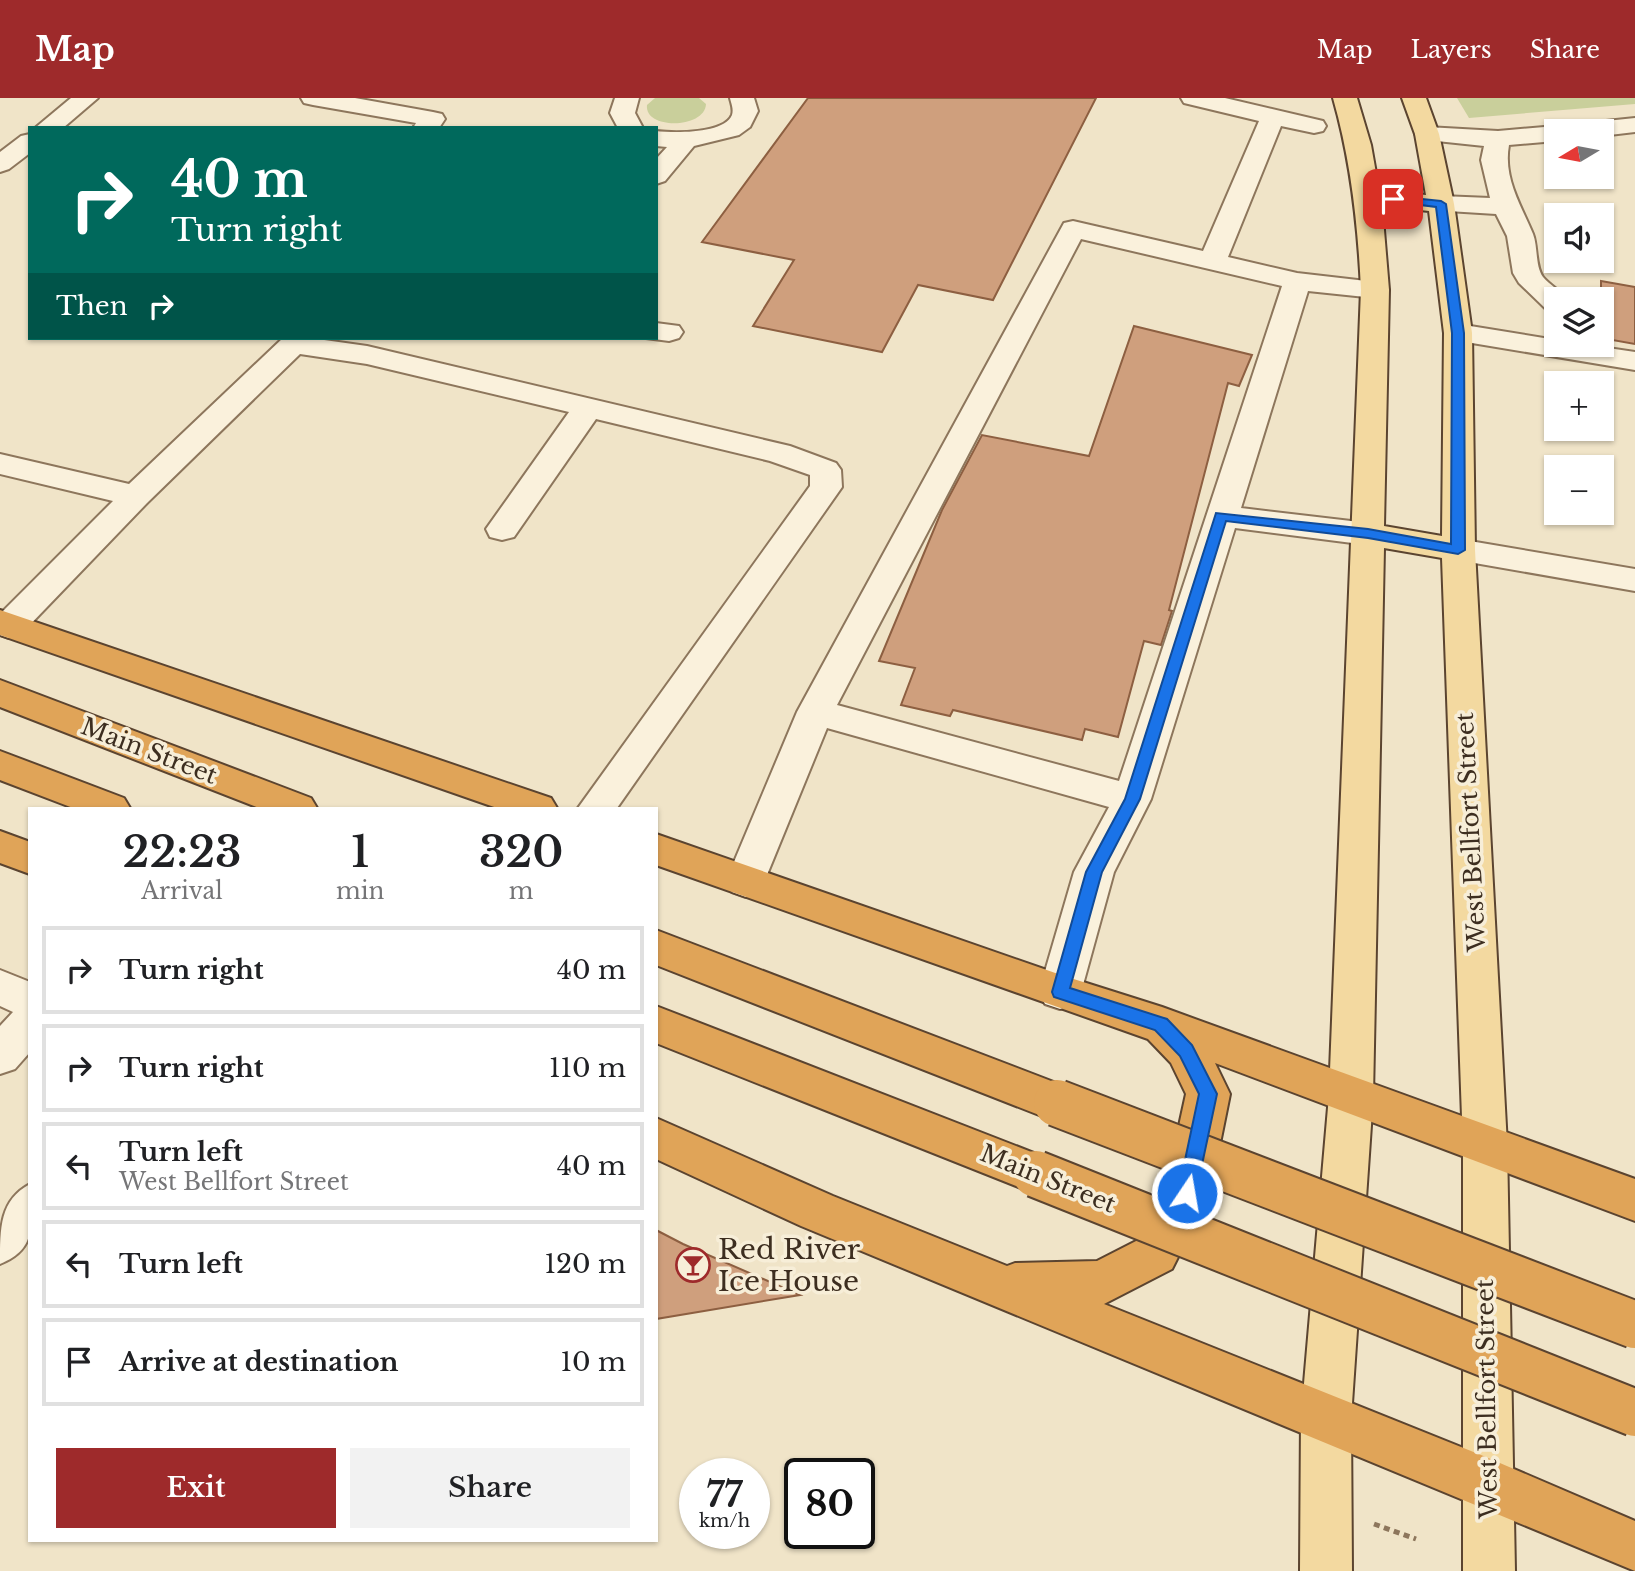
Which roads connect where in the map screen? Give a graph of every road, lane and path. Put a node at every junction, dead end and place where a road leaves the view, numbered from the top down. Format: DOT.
graph roads {
  1 [pos="86,98"];
  2 [pos="313,98"];
  3 [pos="627,98"];
  4 [pos="741,98"];
  5 [pos="1193,98"];
  6 [pos="1345,98"];
  7 [pos="1414,98"];
  8 [pos="1273,116"];
  9 [pos="436,117"];
  10 [pos="1635,125"];
  11 [pos="50,126"];
  12 [pos="629,126"];
  13 [pos="1314,126"];
  14 [pos="1614,127"];
  15 [pos="1427,134"];
  16 [pos="1544,134"];
  17 [pos="658,138"];
  18 [pos="1498,139"];
  19 [pos="685,141"];
  20 [pos="28,143"];
  21 [pos="0,164"];
  22 [pos="658,174"];
  23 [pos="1369,197"];
  24 [pos="1441,204"];
  25 [pos="1506,207"];
  26 [pos="1212,261"];
  27 [pos="1297,281"];
  28 [pos="1375,290"];
  29 [pos="1544,293"];
  30 [pos="1458,333"];
  31 [pos="270,340"];
  32 [pos="293,344"];
  33 [pos="1544,345"];
  34 [pos="1614,357"];
  35 [pos="1635,361"];
  36 [pos="588,408"];
  37 [pos="0,464"];
  38 [pos="136,496"];
  39 [pos="1221,516"];
  40 [pos="502,529"];
  41 [pos="1368,534"];
  42 [pos="1458,550"];
  43 [pos="1635,580"];
  44 [pos="5,624"];
  45 [pos="0,693"];
  46 [pos="815,712"];
  47 [pos="0,765"];
  48 [pos="1132,799"];
  49 [pos="108,807"];
  50 [pos="295,807"];
  51 [pos="535,807"];
  52 [pos="598,807"];
  53 [pos="0,846"];
  54 [pos="658,850"];
  55 [pos="28,858"];
  56 [pos="746,880"];
  57 [pos="658,948"];
  58 [pos="0,987"];
  59 [pos="1060,992"];
  60 [pos="28,1000"];
  61 [pos="28,1024"];
  62 [pos="658,1025"];
  63 [pos="1161,1025"];
  64 [pos="0,1056"];
  65 [pos="1351,1096"];
  66 [pos="658,1139"];
  67 [pos="1485,1145"];
  68 [pos="1635,1200"];
  69 [pos="28,1207"];
  70 [pos="0,1242"];
  71 [pos="999,1285"];
  72 [pos="1635,1325"];
  73 [pos="1635,1413"];
  74 [pos="1326,1418"];
  75 [pos="1486,1483"];
  76 [pos="1368,1522"];
  77 [pos="1416,1539"];
  78 [pos="1635,1547"];
  79 [pos="1325,1571"];
  80 [pos="1489,1571"];
  1 -- 11 [label="street"];
  2 -- 9 [label="street"];
  3 -- 12 [label="street"];
  4 -- 19 [label="street"];
  5 -- 8 [label="street"];
  6 -- 23 [label="main road"];
  7 -- 15 [label="main road, West Bellfort Street"];
  8 -- 13 [label="street"];
  8 -- 26 [label="street"];
  10 -- 14 [label="street"];
  15 -- 18 [label="street"];
  15 -- 24 [label="main road, West Bellfort Street"];
  16 -- 18 [label="street"];
  17 -- 19 [label="street"];
  18 -- 25 [label="street"];
  19 -- 22 [label="street"];
  20 -- 21 [label="street"];
  23 -- 24 [label="main road"];
  23 -- 28 [label="main road"];
  24 -- 25 [label="street"];
  24 -- 30 [label="main road, West Bellfort Street"];
  25 -- 29 [label="street"];
  26 -- 27 [label="street"];
  26 -- 46 [label="street"];
  27 -- 28 [label="street"];
  27 -- 39 [label="street"];
  28 -- 41 [label="main road"];
  30 -- 33 [label="street"];
  30 -- 42 [label="main road, West Bellfort Street"];
  31 -- 32 [label="street"];
  32 -- 36 [label="street"];
  32 -- 38 [label="street"];
  34 -- 35 [label="street"];
  36 -- 40 [label="street"];
  36 -- 52 [label="street"];
  37 -- 38 [label="street"];
  38 -- 44 [label="street"];
  39 -- 41 [label="street"];
  39 -- 48 [label="street"];
  41 -- 42 [label="main road"];
  41 -- 65 [label="main road"];
  42 -- 43 [label="street"];
  42 -- 67 [label="main road, West Bellfort Street"];
  44 -- 51 [label="highway"];
  45 -- 50 [label="highway, Main Street"];
  46 -- 48 [label="street"];
  46 -- 56 [label="street"];
  47 -- 49 [label="highway"];
  48 -- 59 [label="street"];
  53 -- 55 [label="highway"];
  54 -- 56 [label="highway"];
  56 -- 59 [label="highway"];
  57 -- 72 [label="highway, bridge"];
  58 -- 60 [label="street"];
  59 -- 63 [label="highway"];
  61 -- 64 [label="street"];
  62 -- 73 [label="highway, Main Street, bridge"];
  63 -- 65 [label="highway"];
  63 -- 71 [label="highway"];
  65 -- 67 [label="highway"];
  65 -- 74 [label="main road"];
  66 -- 71 [label="highway"];
  67 -- 68 [label="highway"];
  67 -- 75 [label="main road, West Bellfort Street"];
  69 -- 70 [label="street"];
  71 -- 74 [label="highway"];
  74 -- 75 [label="highway"];
  74 -- 79 [label="main road"];
  75 -- 78 [label="highway"];
  75 -- 80 [label="main road, West Bellfort Street"];
  76 -- 77 [label="path"];
}
